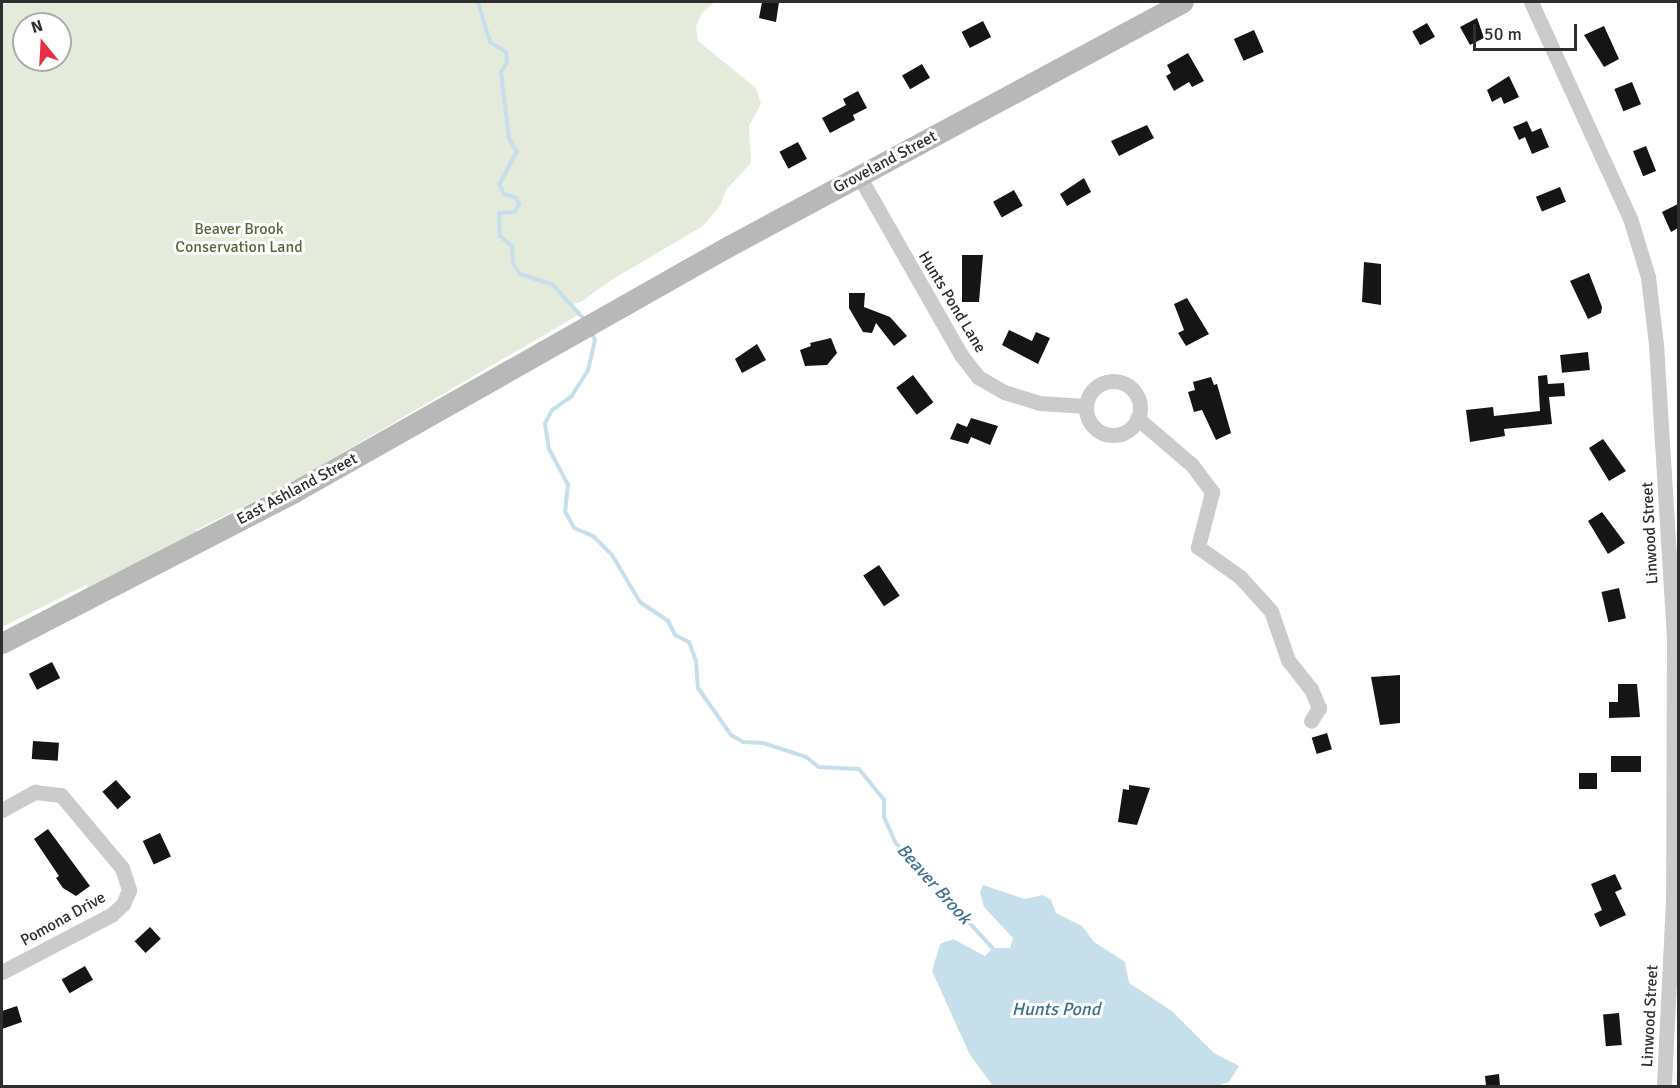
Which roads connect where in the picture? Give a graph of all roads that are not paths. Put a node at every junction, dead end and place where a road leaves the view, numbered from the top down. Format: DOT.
graph roads {
  1 [pos="1183,2"];
  2 [pos="1531,2"];
  3 [pos="859,176"];
  4 [pos="589,325"];
  5 [pos="1086,406"];
  6 [pos="1137,418"];
  7 [pos="2,643"];
  8 [pos="1311,721"];
  9 [pos="2,810"];
  10 [pos="2,972"];
  11 [pos="1664,1086"];
  1 -- 3 [label="main road, Groveland Street"];
  2 -- 11 [label="street, Linwood Street"];
  3 -- 4 [label="main road, Groveland Street"];
  3 -- 5 [label="street, Hunts Pond Lane"];
  4 -- 7 [label="main road, East Ashland Street"];
  5 -- 6 [label="street"];
  5 -- 6 [label="street"];
  6 -- 8 [label="street"];
  9 -- 10 [label="street, Pomona Drive"];
}
